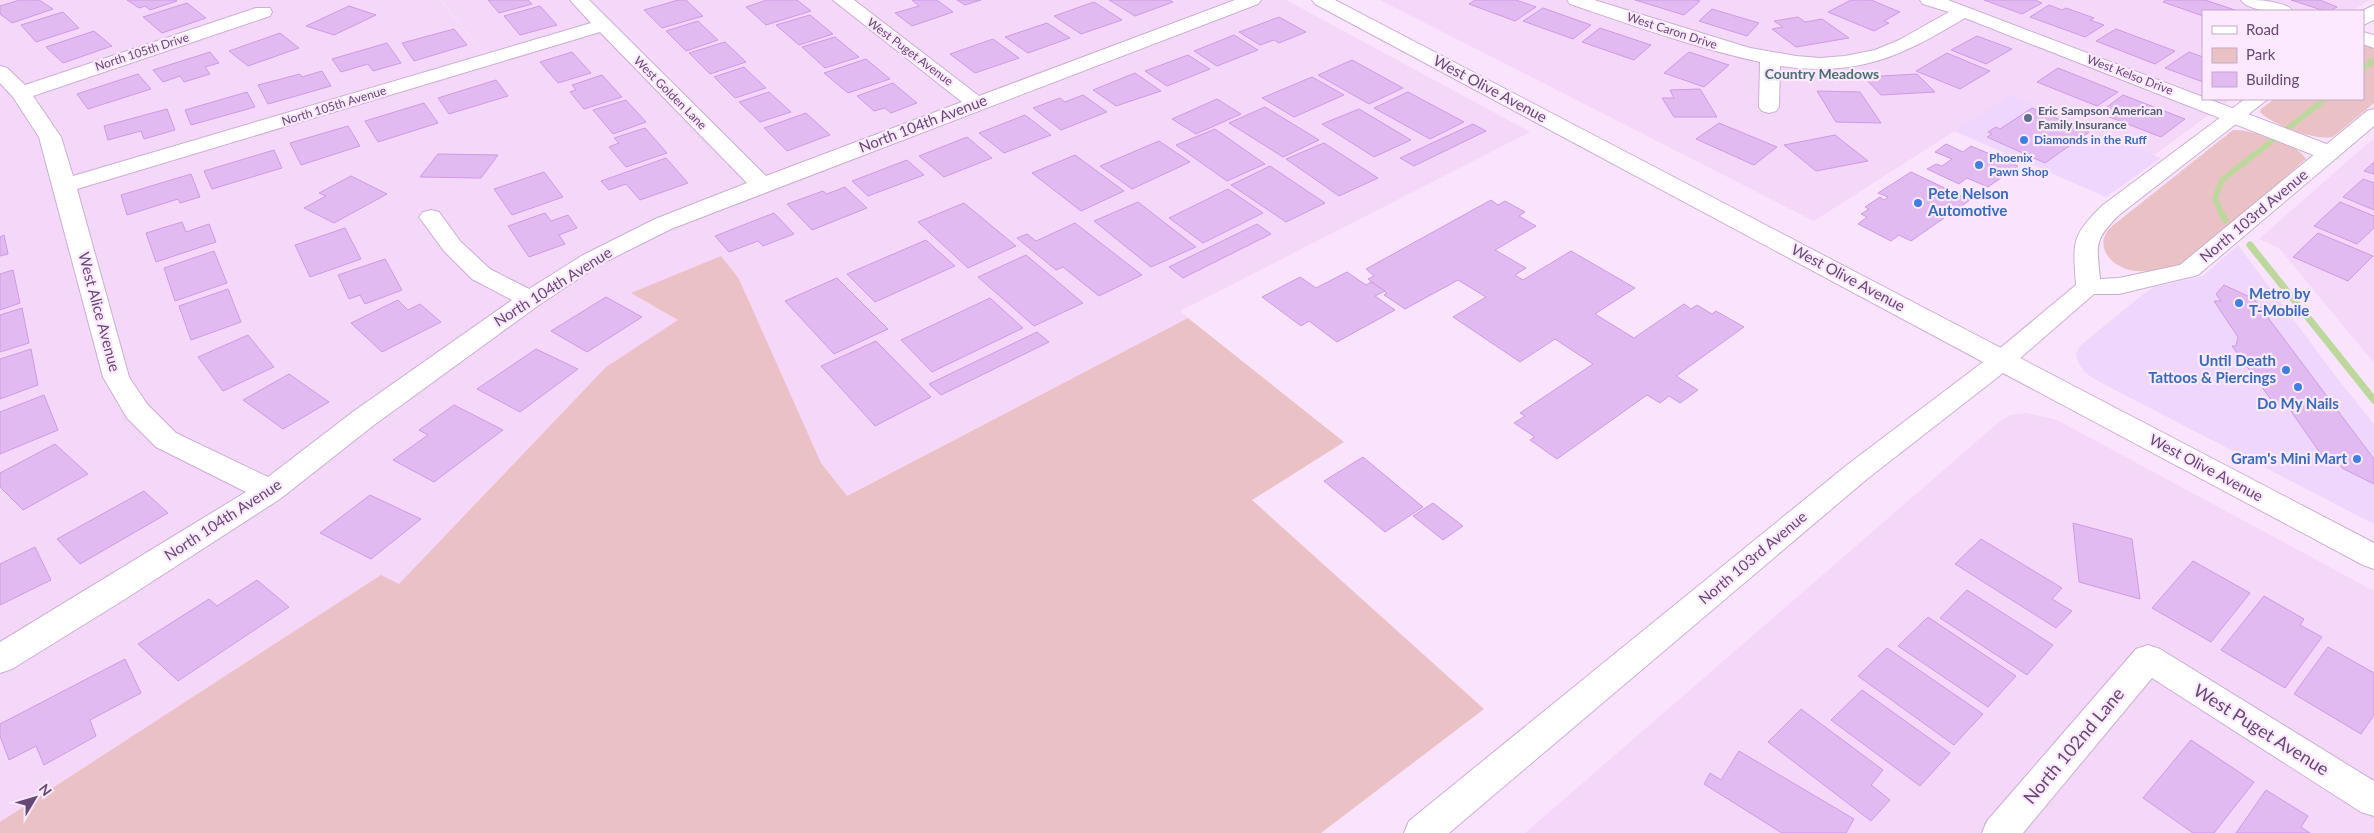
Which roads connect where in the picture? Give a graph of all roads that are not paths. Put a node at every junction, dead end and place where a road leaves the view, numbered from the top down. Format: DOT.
graph roads {
  1 [pos="244,0"];
  2 [pos="579,0"];
  3 [pos="1252,0"];
  4 [pos="1321,0"];
  5 [pos="1576,0"];
  6 [pos="1930,0"];
  7 [pos="2250,0"];
  8 [pos="849,1"];
  9 [pos="2281,10"];
  10 [pos="1964,11"];
  11 [pos="603,25"];
  12 [pos="1770,59"];
  13 [pos="0,72"];
  14 [pos="21,92"];
  15 [pos="2257,100"];
  16 [pos="977,104"];
  17 [pos="1769,107"];
  18 [pos="2374,115"];
  19 [pos="2235,116"];
  20 [pos="2330,153"];
  21 [pos="762,185"];
  22 [pos="65,186"];
  23 [pos="431,217"];
  24 [pos="2088,287"];
  25 [pos="530,299"];
  26 [pos="2002,360"];
  27 [pos="270,491"];
  28 [pos="2374,557"];
  29 [pos="0,659"];
  30 [pos="2148,660"];
  31 [pos="2374,800"];
  32 [pos="1422,833"];
  33 [pos="2000,833"];
  1 -- 14 [label="street, North 105th Drive"];
  2 -- 11 [label="street, West Golden Lane"];
  3 -- 16 [label="street, North 104th Avenue"];
  4 -- 26 [label="street, West Olive Avenue"];
  5 -- 12 [label="street, West Caron Drive"];
  6 -- 10 [label="street, West Kelso Drive"];
  7 -- 9 [label="street"];
  8 -- 16 [label="street, West Puget Avenue"];
  10 -- 12 [label="street, West Caron Drive"];
  10 -- 19 [label="street, West Kelso Drive"];
  11 -- 21 [label="street, West Golden Lane"];
  11 -- 22 [label="street, North 105th Avenue"];
  12 -- 17 [label="street"];
  13 -- 14 [label="street, West Alice Avenue"];
  14 -- 22 [label="street, West Alice Avenue"];
  15 -- 19 [label="street"];
  16 -- 21 [label="street, North 104th Avenue"];
  18 -- 20 [label="street, North 103rd Avenue"];
  19 -- 20 [label="street, West Kelso Drive"];
  19 -- 24 [label="street"];
  20 -- 24 [label="street, North 103rd Avenue"];
  21 -- 25 [label="street, North 104th Avenue"];
  22 -- 27 [label="street, West Alice Avenue"];
  23 -- 25 [label="street"];
  24 -- 26 [label="street, North 103rd Avenue"];
  25 -- 27 [label="street, North 104th Avenue"];
  26 -- 28 [label="street, West Olive Avenue"];
  26 -- 32 [label="street, North 103rd Avenue"];
  27 -- 29 [label="street, North 104th Avenue"];
  30 -- 31 [label="street, West Puget Avenue"];
  30 -- 33 [label="street, North 102nd Lane"];
}
